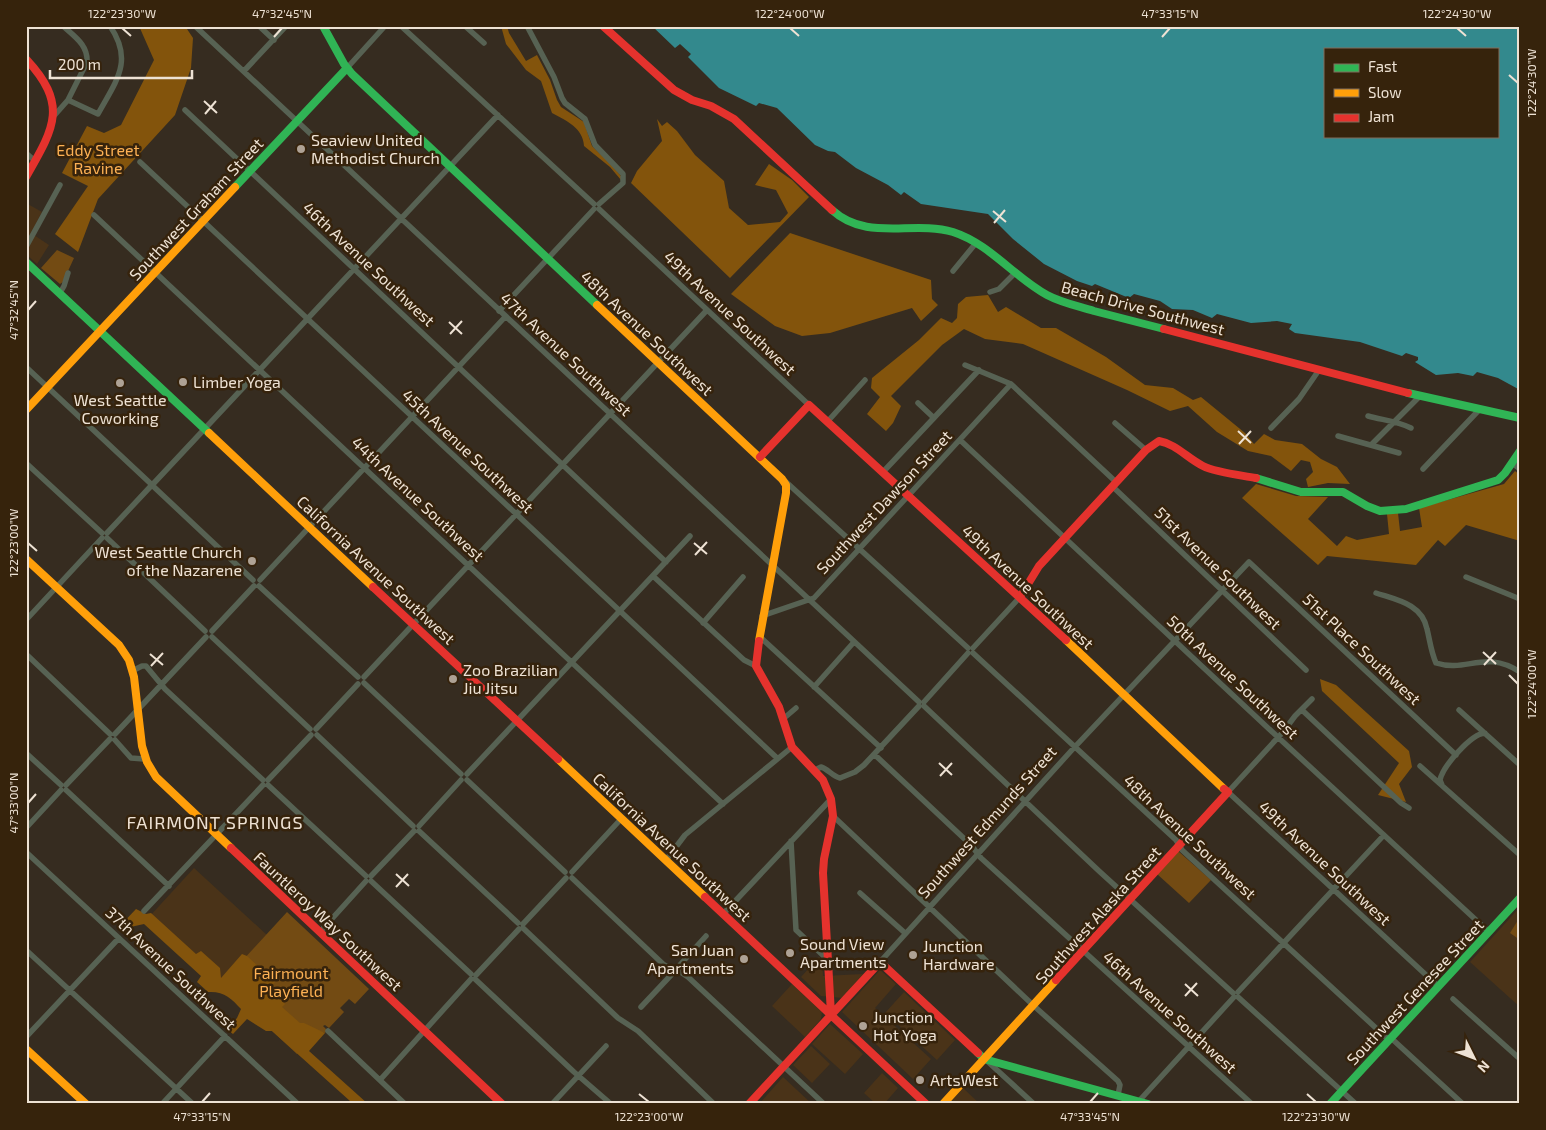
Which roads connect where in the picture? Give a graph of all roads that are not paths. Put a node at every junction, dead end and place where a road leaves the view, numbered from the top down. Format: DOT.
graph roads {
  1 [pos="63,26"];
  2 [pos="110,26"];
  3 [pos="195,26"];
  4 [pos="260,26"];
  5 [pos="286,26"];
  6 [pos="323,26"];
  7 [pos="385,26"];
  8 [pos="401,26"];
  9 [pos="466,26"];
  10 [pos="527,26"];
  11 [pos="603,26"];
  12 [pos="274,40"];
  13 [pos="484,43"];
  14 [pos="26,59"];
  15 [pos="347,68"];
  16 [pos="244,71"];
  17 [pos="68,100"];
  18 [pos="185,110"];
  19 [pos="498,116"];
  20 [pos="53,117"];
  21 [pos="297,121"];
  22 [pos="26,153"];
  23 [pos="35,161"];
  24 [pos="140,162"];
  25 [pos="450,167"];
  26 [pos="250,171"];
  27 [pos="26,177"];
  28 [pos="60,185"];
  29 [pos="596,207"];
  30 [pos="94,215"];
  31 [pos="401,219"];
  32 [pos="203,222"];
  33 [pos="976,243"];
  34 [pos="26,247"];
  35 [pos="548,258"];
  36 [pos="26,262"];
  37 [pos="354,269"];
  38 [pos="953,271"];
  39 [pos="155,272"];
  40 [pos="1016,272"];
  41 [pos="68,274"];
  42 [pos="990,292"];
  43 [pos="60,293"];
  44 [pos="707,310"];
  45 [pos="499,311"];
  46 [pos="505,317"];
  47 [pos="307,319"];
  48 [pos="101,330"];
  49 [pos="658,363"];
  50 [pos="965,364"];
  51 [pos="26,367"];
  52 [pos="459,367"];
  53 [pos="260,370"];
  54 [pos="979,370"];
  55 [pos="1319,370"];
  56 [pos="864,380"];
  57 [pos="1011,384"];
  58 [pos="48,387"];
  59 [pos="1420,396"];
  60 [pos="918,403"];
  61 [pos="809,405"];
  62 [pos="26,410"];
  63 [pos="1479,410"];
  64 [pos="610,414"];
  65 [pos="1368,416"];
  66 [pos="412,417"];
  67 [pos="934,418"];
  68 [pos="1520,418"];
  69 [pos="828,421"];
  70 [pos="1394,422"];
  71 [pos="1115,423"];
  72 [pos="1271,428"];
  73 [pos="1410,428"];
  74 [pos="205,429"];
  75 [pos="1338,436"];
  76 [pos="960,440"];
  77 [pos="1372,444"];
  78 [pos="1146,450"];
  79 [pos="1520,451"];
  80 [pos="1399,453"];
  81 [pos="760,457"];
  82 [pos="26,463"];
  83 [pos="1512,463"];
  84 [pos="563,465"];
  85 [pos="365,468"];
  86 [pos="1423,469"];
  87 [pos="1520,469"];
  88 [pos="883,472"];
  89 [pos="782,479"];
  90 [pos="1114,484"];
  91 [pos="152,485"];
  92 [pos="908,496"];
  93 [pos="516,515"];
  94 [pos="309,527"];
  95 [pos="104,536"];
  96 [pos="690,536"];
  97 [pos="1064,538"];
  98 [pos="860,549"];
  99 [pos="26,559"];
  100 [pos="666,562"];
  101 [pos="1249,562"];
  102 [pos="773,565"];
  103 [pos="468,566"];
  104 [pos="653,576"];
  105 [pos="743,576"];
  106 [pos="1466,577"];
  107 [pos="257,583"];
  108 [pos="57,587"];
  109 [pos="1222,589"];
  110 [pos="1376,593"];
  111 [pos="1020,598"];
  112 [pos="1520,599"];
  113 [pos="810,600"];
  114 [pos="620,611"];
  115 [pos="762,616"];
  116 [pos="26,620"];
  117 [pos="703,623"];
  118 [pos="414,624"];
  119 [pos="209,634"];
  120 [pos="759,636"];
  121 [pos="1174,640"];
  122 [pos="854,642"];
  123 [pos="970,650"];
  124 [pos="26,654"];
  125 [pos="572,662"];
  126 [pos="756,666"];
  127 [pos="134,670"];
  128 [pos="1306,670"];
  129 [pos="1520,672"];
  130 [pos="361,680"];
  131 [pos="162,684"];
  132 [pos="814,686"];
  133 [pos="1124,695"];
  134 [pos="1312,699"];
  135 [pos="921,704"];
  136 [pos="796,708"];
  137 [pos="138,709"];
  138 [pos="1302,710"];
  139 [pos="1458,710"];
  140 [pos="783,719"];
  141 [pos="517,720"];
  142 [pos="314,732"];
  143 [pos="1484,733"];
  144 [pos="112,737"];
  145 [pos="1278,738"];
  146 [pos="792,747"];
  147 [pos="880,748"];
  148 [pos="1074,748"];
  149 [pos="26,753"];
  150 [pos="875,755"];
  151 [pos="1456,755"];
  152 [pos="777,758"];
  153 [pos="144,759"];
  154 [pos="1520,765"];
  155 [pos="1420,766"];
  156 [pos="815,770"];
  157 [pos="464,777"];
  158 [pos="266,783"];
  159 [pos="1442,785"];
  160 [pos="63,788"];
  161 [pos="1228,792"];
  162 [pos="831,799"];
  163 [pos="1025,801"];
  164 [pos="723,804"];
  165 [pos="1409,808"];
  166 [pos="833,816"];
  167 [pos="622,819"];
  168 [pos="26,828"];
  169 [pos="416,828"];
  170 [pos="216,835"];
  171 [pos="1384,835"];
  172 [pos="791,841"];
  173 [pos="1179,845"];
  174 [pos="26,852"];
  175 [pos="978,853"];
  176 [pos="1520,855"];
  177 [pos="666,860"];
  178 [pos="569,875"];
  179 [pos="369,879"];
  180 [pos="168,886"];
  181 [pos="1334,889"];
  182 [pos="860,893"];
  183 [pos="1520,898"];
  184 [pos="1130,899"];
  185 [pos="928,907"];
  186 [pos="144,911"];
  187 [pos="724,913"];
  188 [pos="521,926"];
  189 [pos="320,932"];
  190 [pos="1489,932"];
  191 [pos="905,934"];
  192 [pos="706,936"];
  193 [pos="119,938"];
  194 [pos="1284,943"];
  195 [pos="26,950"];
  196 [pos="1083,952"];
  197 [pos="828,960"];
  198 [pos="880,962"];
  199 [pos="675,970"];
  200 [pos="473,977"];
  201 [pos="1438,986"];
  202 [pos="70,991"];
  203 [pos="1236,995"];
  204 [pos="1453,999"];
  205 [pos="1034,1006"];
  206 [pos="641,1007"];
  207 [pos="831,1014"];
  208 [pos="424,1030"];
  209 [pos="328,1031"];
  210 [pos="225,1036"];
  211 [pos="26,1037"];
  212 [pos="1390,1039"];
  213 [pos="606,1046"];
  214 [pos="1188,1047"];
  215 [pos="26,1049"];
  216 [pos="984,1059"];
  217 [pos="1520,1059"];
  218 [pos="783,1066"];
  219 [pos="1009,1066"];
  220 [pos="579,1075"];
  221 [pos="380,1080"];
  222 [pos="1012,1084"];
  223 [pos="176,1088"];
  224 [pos="1342,1091"];
  225 [pos="1118,1096"];
  226 [pos="1138,1102"];
  227 [pos="86,1104"];
  228 [pos="162,1104"];
  229 [pos="193,1104"];
  230 [pos="298,1104"];
  231 [pos="404,1104"];
  232 [pos="502,1104"];
  233 [pos="552,1104"];
  234 [pos="611,1104"];
  235 [pos="714,1104"];
  236 [pos="749,1104"];
  237 [pos="824,1104"];
  238 [pos="926,1104"];
  239 [pos="943,1104"];
  240 [pos="1034,1104"];
  241 [pos="1148,1104"];
  242 [pos="1252,1104"];
  243 [pos="1330,1104"];
  244 [pos="1356,1104"];
  245 [pos="1463,1104"];
  1 -- 17 [label="street"];
  2 -- 17 [label="street"];
  3 -- 16 [label="street, 47th Avenue Southwest"];
  4 -- 12 [label="street"];
  5 -- 12 [label="street"];
  6 -- 15 [label="street, 48th Avenue Southwest"];
  7 -- 15 [label="street, Southwest Graham Street"];
  8 -- 19 [label="street, 49th Avenue Southwest"];
  9 -- 13 [label="street"];
  10 -- 29 [label="street"];
  11 -- 33 [label="street, Beach Drive Southwest"];
  12 -- 16 [label="street"];
  14 -- 20 [label="street"];
  15 -- 21 [label="street, Southwest Graham Street"];
  15 -- 25 [label="street, 48th Avenue Southwest"];
  16 -- 21 [label="street, 47th Avenue Southwest"];
  17 -- 20 [label="street"];
  18 -- 26 [label="street, 46th Avenue Southwest"];
  19 -- 25 [label="street"];
  19 -- 29 [label="street, 49th Avenue Southwest"];
  20 -- 23 [label="street"];
  21 -- 26 [label="street, Southwest Graham Street"];
  21 -- 31 [label="street, 47th Avenue Southwest"];
  22 -- 23 [label="street"];
  23 -- 27 [label="street"];
  24 -- 32 [label="street, 45th Avenue Southwest"];
  25 -- 31 [label="street"];
  25 -- 35 [label="street, 48th Avenue Southwest"];
  26 -- 32 [label="street, Southwest Graham Street"];
  26 -- 37 [label="street, 46th Avenue Southwest"];
  28 -- 34 [label="street"];
  29 -- 35 [label="street"];
  29 -- 44 [label="street, 49th Avenue Southwest"];
  30 -- 39 [label="street, 44th Avenue Southwest"];
  31 -- 37 [label="street"];
  31 -- 45 [label="street, 47th Avenue Southwest"];
  32 -- 39 [label="street, Southwest Graham Street"];
  32 -- 47 [label="street, 45th Avenue Southwest"];
  33 -- 38 [label="street"];
  33 -- 40 [label="street, Beach Drive Southwest"];
  35 -- 45 [label="street"];
  35 -- 49 [label="street, 48th Avenue Southwest"];
  36 -- 43 [label="street, California Avenue Southwest"];
  37 -- 47 [label="street"];
  37 -- 52 [label="street, 46th Avenue Southwest"];
  39 -- 48 [label="street, Southwest Graham Street"];
  39 -- 53 [label="street, 44th Avenue Southwest"];
  40 -- 42 [label="street"];
  40 -- 55 [label="street, Beach Drive Southwest"];
  41 -- 43 [label="street"];
  43 -- 48 [label="street, California Avenue Southwest"];
  44 -- 49 [label="street"];
  44 -- 61 [label="street, 49th Avenue Southwest"];
  45 -- 46 [label="street, 47th Avenue Southwest"];
  46 -- 52 [label="street"];
  46 -- 64 [label="street, 47th Avenue Southwest"];
  47 -- 53 [label="street"];
  47 -- 66 [label="street, 45th Avenue Southwest"];
  48 -- 58 [label="street, Southwest Graham Street"];
  48 -- 74 [label="street, California Avenue Southwest"];
  49 -- 64 [label="street"];
  49 -- 81 [label="street, 48th Avenue Southwest"];
  50 -- 54 [label="street, 51st Avenue Southwest"];
  51 -- 58 [label="street"];
  52 -- 66 [label="street"];
  52 -- 84 [label="street, 46th Avenue Southwest"];
  53 -- 74 [label="street"];
  53 -- 85 [label="street, 44th Avenue Southwest"];
  54 -- 57 [label="street, 51st Avenue Southwest"];
  54 -- 67 [label="street"];
  55 -- 59 [label="street, Beach Drive Southwest"];
  55 -- 72 [label="street"];
  56 -- 69 [label="street"];
  57 -- 76 [label="street, Southwest Dawson Street"];
  57 -- 90 [label="street, 51st Avenue Southwest"];
  58 -- 62 [label="street, Southwest Graham Street"];
  58 -- 91 [label="street"];
  59 -- 63 [label="street, Beach Drive Southwest"];
  59 -- 70 [label="street"];
  60 -- 67 [label="street"];
  61 -- 69 [label="street, 49th Avenue Southwest"];
  61 -- 81 [label="street"];
  63 -- 68 [label="street, Beach Drive Southwest"];
  63 -- 86 [label="street"];
  64 -- 84 [label="street"];
  64 -- 102 [label="street, 47th Avenue Southwest"];
  65 -- 70 [label="street"];
  66 -- 85 [label="street"];
  66 -- 93 [label="street, 45th Avenue Southwest"];
  67 -- 88 [label="street"];
  69 -- 88 [label="street, 49th Avenue Southwest"];
  70 -- 73 [label="street"];
  70 -- 77 [label="street"];
  71 -- 78 [label="street"];
  74 -- 91 [label="street"];
  74 -- 94 [label="street, California Avenue Southwest"];
  75 -- 77 [label="street"];
  76 -- 92 [label="street, Southwest Dawson Street"];
  76 -- 97 [label="street, 50th Avenue Southwest"];
  77 -- 80 [label="street"];
  78 -- 83 [label="street"];
  78 -- 90 [label="street"];
  79 -- 83 [label="street"];
  81 -- 89 [label="street, 48th Avenue Southwest"];
  82 -- 95 [label="street"];
  83 -- 87 [label="street"];
  84 -- 93 [label="street"];
  84 -- 100 [label="street, 46th Avenue Southwest"];
  85 -- 94 [label="street"];
  85 -- 103 [label="street, 44th Avenue Southwest"];
  88 -- 92 [label="street, 49th Avenue Southwest"];
  89 -- 98 [label="street, 48th Avenue Southwest"];
  89 -- 102 [label="street"];
  90 -- 97 [label="street"];
  90 -- 109 [label="street, 51st Avenue Southwest"];
  91 -- 95 [label="street"];
  91 -- 107 [label="street"];
  92 -- 98 [label="street, Southwest Dawson Street"];
  92 -- 111 [label="street, 49th Avenue Southwest"];
  93 -- 103 [label="street"];
  93 -- 114 [label="street, 45th Avenue Southwest"];
  94 -- 107 [label="street"];
  94 -- 118 [label="street, California Avenue Southwest"];
  95 -- 108 [label="street"];
  95 -- 119 [label="street"];
  96 -- 100 [label="street"];
  97 -- 111 [label="street"];
  97 -- 121 [label="street, 50th Avenue Southwest"];
  98 -- 113 [label="street, Southwest Dawson Street"];
  98 -- 123 [label="street, 48th Avenue Southwest"];
  99 -- 108 [label="street, Fauntleroy Way Southwest"];
  100 -- 104 [label="street"];
  101 -- 109 [label="street, Southwest Edmunds Street"];
  101 -- 151 [label="street, 51st Place Southwest"];
  102 -- 113 [label="street, 47th Avenue Southwest"];
  102 -- 115 [label="street"];
  103 -- 118 [label="street"];
  103 -- 125 [label="street, 44th Avenue Southwest"];
  104 -- 114 [label="street"];
  104 -- 117 [label="street"];
  105 -- 117 [label="street"];
  106 -- 112 [label="street"];
  107 -- 119 [label="street"];
  107 -- 130 [label="street"];
  108 -- 116 [label="street"];
  108 -- 127 [label="street, Fauntleroy Way Southwest"];
  109 -- 121 [label="street, Southwest Edmunds Street"];
  109 -- 128 [label="street, 51st Avenue Southwest"];
  110 -- 129 [label="street"];
  111 -- 123 [label="street"];
  111 -- 133 [label="street, 49th Avenue Southwest"];
  113 -- 115 [label="street, Southwest Dawson Street"];
  113 -- 122 [label="street, 47th Avenue Southwest"];
  114 -- 125 [label="street"];
  114 -- 152 [label="street, 45th Avenue Southwest"];
  115 -- 120 [label="street"];
  117 -- 126 [label="street"];
  118 -- 130 [label="street"];
  118 -- 141 [label="street, California Avenue Southwest"];
  119 -- 131 [label="street"];
  119 -- 142 [label="street"];
  120 -- 126 [label="street"];
  120 -- 132 [label="street"];
  121 -- 133 [label="street, Southwest Edmunds Street"];
  121 -- 145 [label="street, 50th Avenue Southwest"];
  122 -- 132 [label="street"];
  122 -- 135 [label="street, 47th Avenue Southwest"];
  123 -- 135 [label="street"];
  123 -- 148 [label="street, 48th Avenue Southwest"];
  124 -- 144 [label="street"];
  125 -- 141 [label="street"];
  125 -- 164 [label="street, 44th Avenue Southwest"];
  126 -- 140 [label="street"];
  127 -- 131 [label="street"];
  127 -- 137 [label="street, Fauntleroy Way Southwest"];
  130 -- 142 [label="street"];
  130 -- 157 [label="street"];
  131 -- 137 [label="street"];
  131 -- 158 [label="street"];
  132 -- 147 [label="street"];
  133 -- 148 [label="street, Southwest Edmunds Street"];
  133 -- 161 [label="street, 49th Avenue Southwest"];
  134 -- 138 [label="street, Southwest Alaska Street"];
  135 -- 147 [label="street"];
  135 -- 163 [label="street, 47th Avenue Southwest"];
  136 -- 140 [label="street"];
  137 -- 144 [label="street"];
  137 -- 153 [label="street, Fauntleroy Way Southwest"];
  138 -- 145 [label="street, Southwest Alaska Street"];
  138 -- 165 [label="street"];
  139 -- 143 [label="street"];
  140 -- 146 [label="street"];
  141 -- 157 [label="street"];
  141 -- 167 [label="street, California Avenue Southwest"];
  142 -- 158 [label="street"];
  142 -- 169 [label="street"];
  143 -- 151 [label="street"];
  143 -- 154 [label="street"];
  144 -- 153 [label="street"];
  144 -- 160 [label="street"];
  145 -- 161 [label="street, Southwest Alaska Street"];
  145 -- 171 [label="street, 50th Avenue Southwest"];
  146 -- 152 [label="street"];
  146 -- 156 [label="street"];
  147 -- 150 [label="street"];
  148 -- 163 [label="street, Southwest Edmunds Street"];
  148 -- 173 [label="street, 48th Avenue Southwest"];
  149 -- 160 [label="street"];
  150 -- 156 [label="street"];
  150 -- 175 [label="street, 46th Avenue Southwest"];
  151 -- 159 [label="street"];
  152 -- 164 [label="street"];
  153 -- 170 [label="street, Fauntleroy Way Southwest"];
  155 -- 159 [label="street"];
  156 -- 162 [label="street"];
  157 -- 169 [label="street"];
  157 -- 178 [label="street"];
  158 -- 170 [label="street"];
  158 -- 179 [label="street"];
  159 -- 176 [label="street"];
  160 -- 168 [label="street"];
  160 -- 180 [label="street"];
  161 -- 173 [label="street, Southwest Alaska Street"];
  161 -- 181 [label="street, 49th Avenue Southwest"];
  162 -- 166 [label="street"];
  162 -- 172 [label="street"];
  163 -- 175 [label="street, Southwest Edmunds Street"];
  163 -- 184 [label="street, 47th Avenue Southwest"];
  164 -- 177 [label="street"];
  166 -- 185 [label="street"];
  166 -- 197 [label="street"];
  167 -- 177 [label="street, California Avenue Southwest"];
  167 -- 178 [label="street"];
  169 -- 179 [label="street"];
  169 -- 188 [label="street"];
  170 -- 180 [label="street"];
  170 -- 189 [label="street, Fauntleroy Way Southwest"];
  171 -- 181 [label="street"];
  171 -- 190 [label="street, 50th Avenue Southwest"];
  172 -- 187 [label="street"];
  172 -- 197 [label="street"];
  173 -- 184 [label="street, Southwest Alaska Street"];
  173 -- 194 [label="street, 48th Avenue Southwest"];
  174 -- 193 [label="street, 37th Avenue Southwest"];
  175 -- 185 [label="street, Southwest Edmunds Street"];
  175 -- 196 [label="street, 46th Avenue Southwest"];
  177 -- 187 [label="street, California Avenue Southwest"];
  178 -- 188 [label="street"];
  178 -- 199 [label="street"];
  179 -- 189 [label="street"];
  179 -- 200 [label="street"];
  180 -- 186 [label="street"];
  181 -- 194 [label="street"];
  181 -- 201 [label="street, 49th Avenue Southwest"];
  182 -- 191 [label="street"];
  183 -- 190 [label="street, Southwest Genesee Street"];
  184 -- 196 [label="street, Southwest Alaska Street"];
  184 -- 203 [label="street, 47th Avenue Southwest"];
  185 -- 191 [label="street, Southwest Edmunds Street"];
  185 -- 205 [label="street"];
  187 -- 207 [label="street, California Avenue Southwest"];
  188 -- 200 [label="street"];
  188 -- 235 [label="street"];
  189 -- 208 [label="street, Fauntleroy Way Southwest"];
  190 -- 201 [label="street, Southwest Genesee Street"];
  191 -- 198 [label="street, Southwest Edmunds Street"];
  192 -- 199 [label="street"];
  193 -- 202 [label="street"];
  193 -- 210 [label="street, 37th Avenue Southwest"];
  194 -- 203 [label="street"];
  194 -- 212 [label="street, 48th Avenue Southwest"];
  195 -- 202 [label="street"];
  196 -- 205 [label="street, Southwest Alaska Street"];
  196 -- 214 [label="street, 46th Avenue Southwest"];
  197 -- 207 [label="street"];
  198 -- 207 [label="street, Southwest Edmunds Street"];
  198 -- 216 [label="street"];
  199 -- 206 [label="street"];
  199 -- 218 [label="street"];
  200 -- 208 [label="street"];
  200 -- 220 [label="street"];
  201 -- 212 [label="street, Southwest Genesee Street"];
  202 -- 211 [label="street"];
  202 -- 223 [label="street"];
  203 -- 214 [label="street"];
  203 -- 224 [label="street, 47th Avenue Southwest"];
  204 -- 217 [label="street"];
  205 -- 216 [label="street, Southwest Alaska Street"];
  205 -- 225 [label="street"];
  207 -- 218 [label="street, Southwest Edmunds Street"];
  207 -- 238 [label="street, California Avenue Southwest"];
  208 -- 221 [label="street"];
  208 -- 232 [label="street, Fauntleroy Way Southwest"];
  209 -- 221 [label="street"];
  210 -- 223 [label="street"];
  210 -- 230 [label="street, 37th Avenue Southwest"];
  212 -- 224 [label="street, Southwest Genesee Street"];
  212 -- 245 [label="street, 48th Avenue Southwest"];
  213 -- 220 [label="street"];
  214 -- 226 [label="street"];
  214 -- 242 [label="street, 46th Avenue Southwest"];
  215 -- 227 [label="street"];
  216 -- 219 [label="street"];
  216 -- 222 [label="street"];
  216 -- 239 [label="street, Southwest Alaska Street"];
  218 -- 236 [label="street, Southwest Edmunds Street"];
  218 -- 237 [label="street"];
  219 -- 222 [label="street"];
  219 -- 225 [label="street"];
  220 -- 233 [label="street"];
  220 -- 234 [label="street"];
  221 -- 231 [label="street"];
  222 -- 240 [label="street"];
  223 -- 228 [label="street"];
  223 -- 229 [label="street"];
  224 -- 243 [label="street, Southwest Genesee Street"];
  224 -- 244 [label="street, 47th Avenue Southwest"];
  225 -- 226 [label="street"];
  226 -- 241 [label="street"];
}
